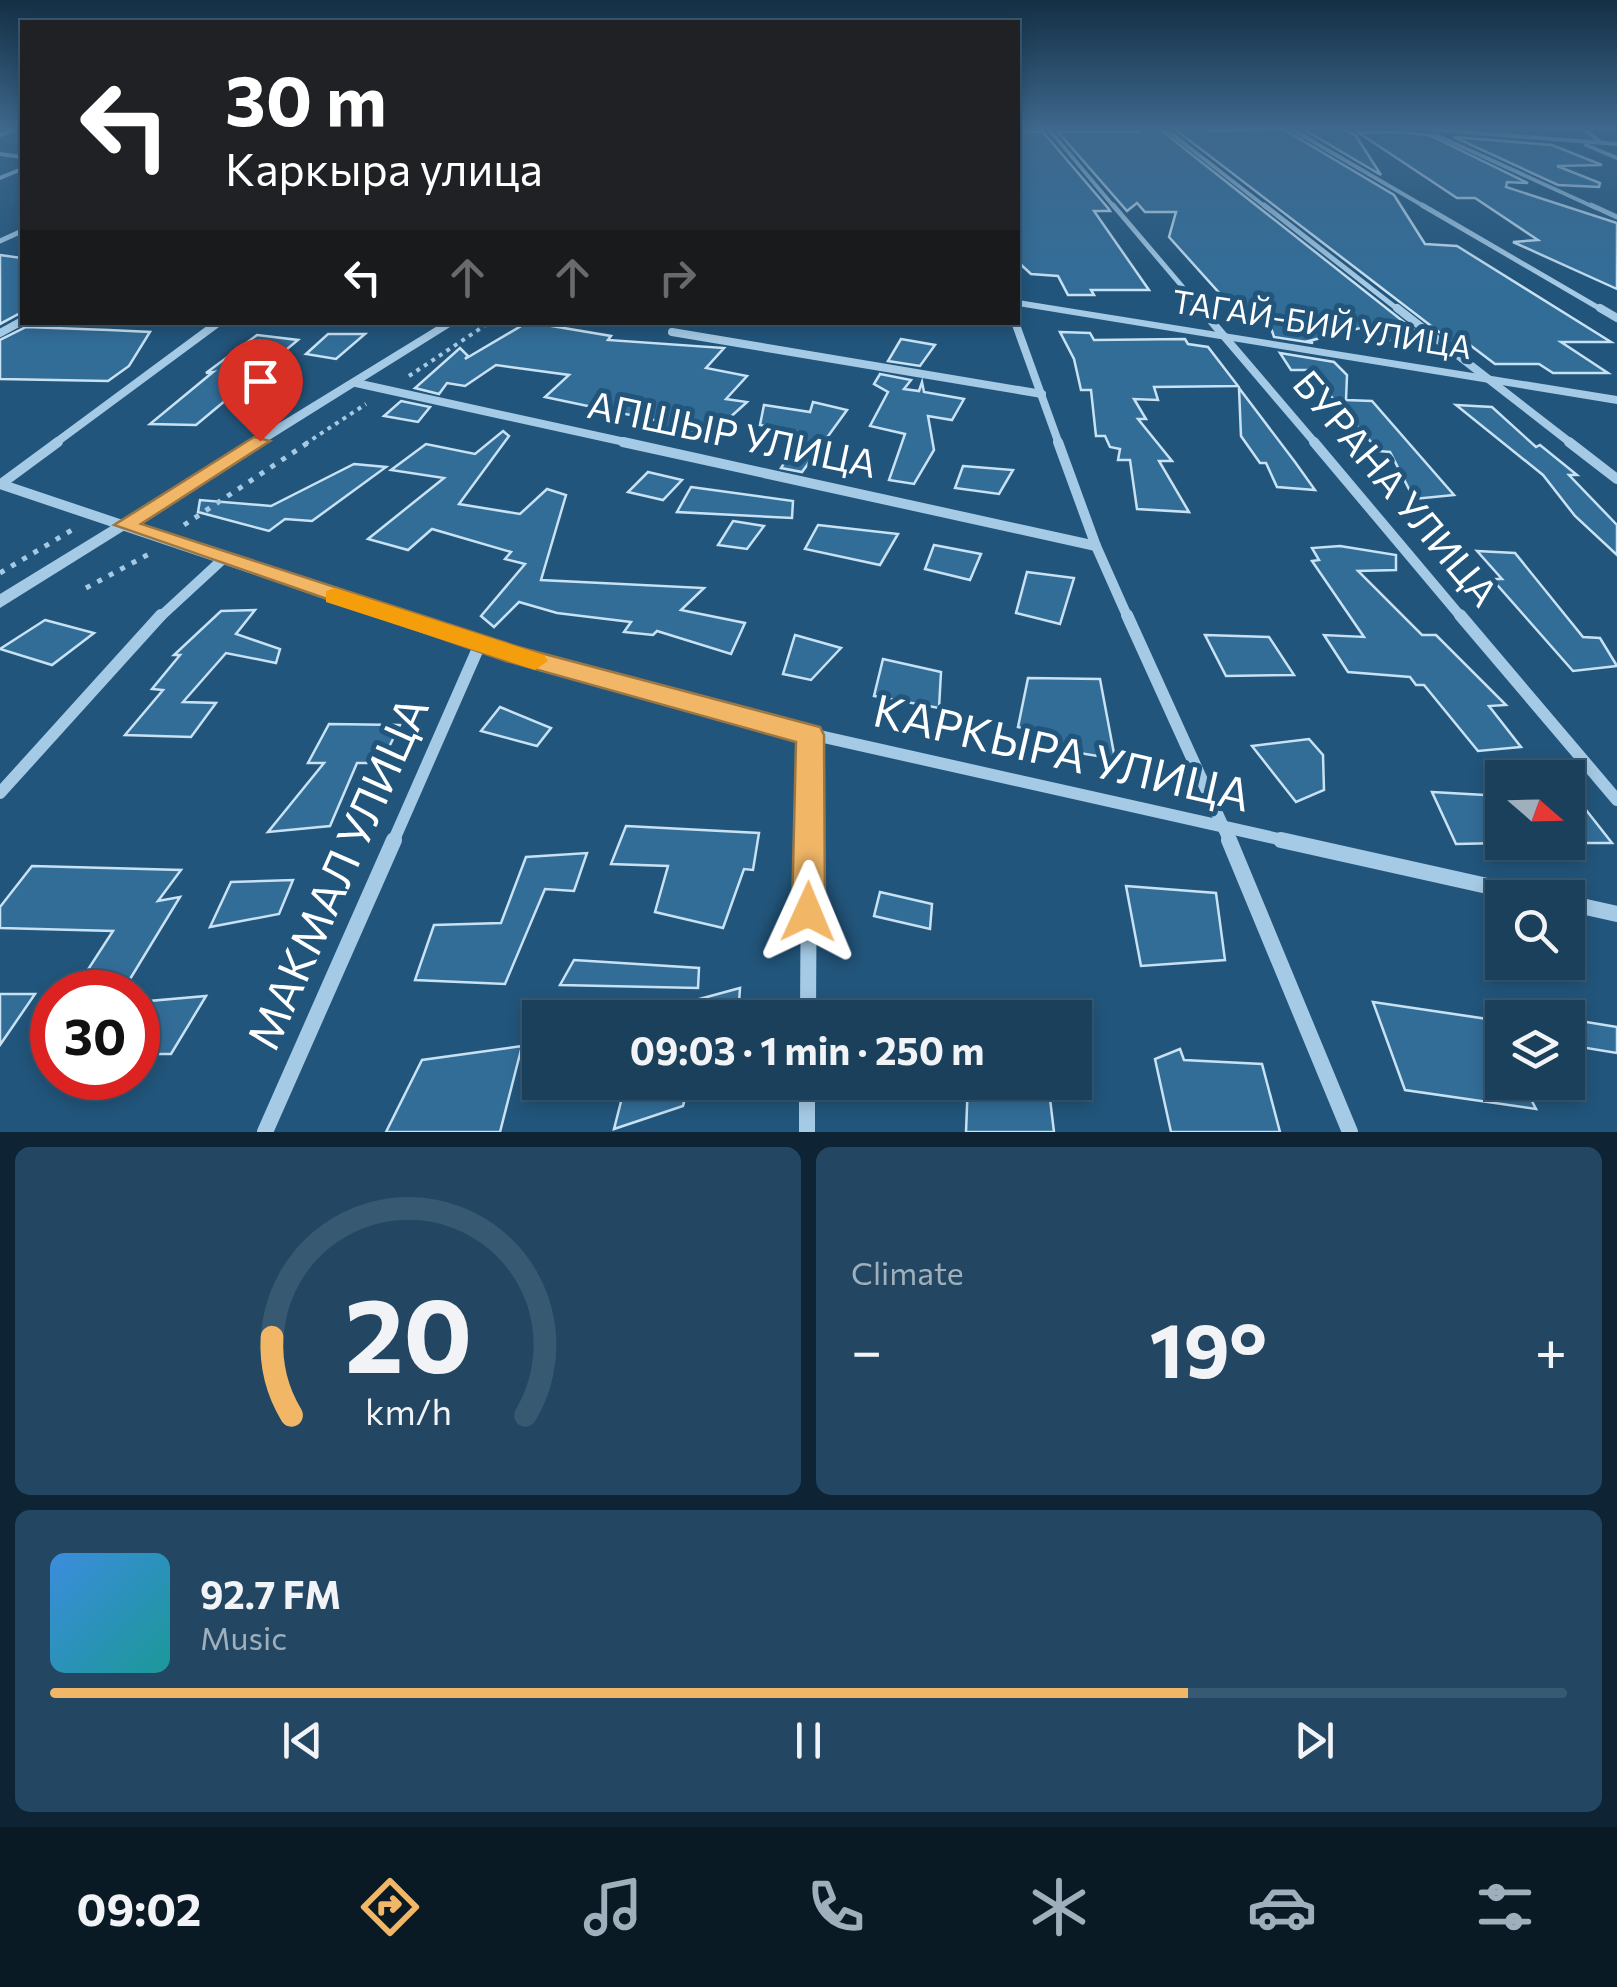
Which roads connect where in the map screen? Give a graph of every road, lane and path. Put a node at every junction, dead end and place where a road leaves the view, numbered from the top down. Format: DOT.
graph roads {
  1 [pos="1094,180"];
  2 [pos="1231,180"];
  3 [pos="1379,180"];
  4 [pos="1535,180"];
  5 [pos="1617,217"];
  6 [pos="1020,303"];
  7 [pos="1617,318"];
  8 [pos="215,325"];
  9 [pos="448,325"];
  10 [pos="486,325"];
  11 [pos="1016,325"];
  12 [pos="672,332"];
  13 [pos="1229,337"];
  14 [pos="1492,381"];
  15 [pos="356,383"];
  16 [pos="388,390"];
  17 [pos="1042,394"];
  18 [pos="1617,400"];
  19 [pos="1617,479"];
  20 [pos="0,484"];
  21 [pos="124,525"];
  22 [pos="182,527"];
  23 [pos="72,530"];
  24 [pos="1096,546"];
  25 [pos="148,554"];
  26 [pos="222,558"];
  27 [pos="0,573"];
  28 [pos="86,588"];
  29 [pos="0,602"];
  30 [pos="480,644"];
  31 [pos="810,735"];
  32 [pos="0,794"];
  33 [pos="1617,800"];
  34 [pos="1224,828"];
  35 [pos="1485,886"];
  36 [pos="1585,907"];
  37 [pos="1617,914"];
  38 [pos="808,1000"];
  39 [pos="807,1100"];
  40 [pos="266,1132"];
  41 [pos="807,1132"];
  42 [pos="1350,1132"];
  1 -- 13 [label="street, БУРАНА УЛИЦА"];
  2 -- 14 [label="street"];
  3 -- 7 [label="street"];
  4 -- 5 [label="street"];
  6 -- 13 [label="street, ТАГАЙ-БИЙ УЛИЦА"];
  8 -- 20 [label="street"];
  9 -- 15 [label="street"];
  10 -- 16 [label="path"];
  11 -- 17 [label="street"];
  12 -- 17 [label="street"];
  13 -- 14 [label="street, ТАГАЙ-БИЙ УЛИЦА"];
  13 -- 33 [label="street, БУРАНА УЛИЦА"];
  14 -- 18 [label="street, ТАГАЙ-БИЙ УЛИЦА"];
  14 -- 19 [label="street"];
  15 -- 16 [label="street, АПШЫР УЛИЦА"];
  15 -- 21 [label="street"];
  16 -- 22 [label="path"];
  16 -- 24 [label="street, АПШЫР УЛИЦА"];
  17 -- 24 [label="street"];
  20 -- 21 [label="street, КАРКЫРА УЛИЦА"];
  21 -- 26 [label="street, КАРКЫРА УЛИЦА"];
  21 -- 29 [label="street"];
  23 -- 27 [label="path"];
  24 -- 34 [label="street"];
  25 -- 28 [label="path"];
  26 -- 30 [label="street, КАРКЫРА УЛИЦА"];
  26 -- 32 [label="street"];
  30 -- 31 [label="street, КАРКЫРА УЛИЦА"];
  30 -- 40 [label="street, МАКМАЛ УЛИЦА"];
  31 -- 34 [label="street, КАРКЫРА УЛИЦА"];
  31 -- 38 [label="street"];
  34 -- 35 [label="street, КАРКЫРА УЛИЦА"];
  34 -- 42 [label="street"];
  36 -- 37 [label="street"];
  39 -- 41 [label="street"];
}
